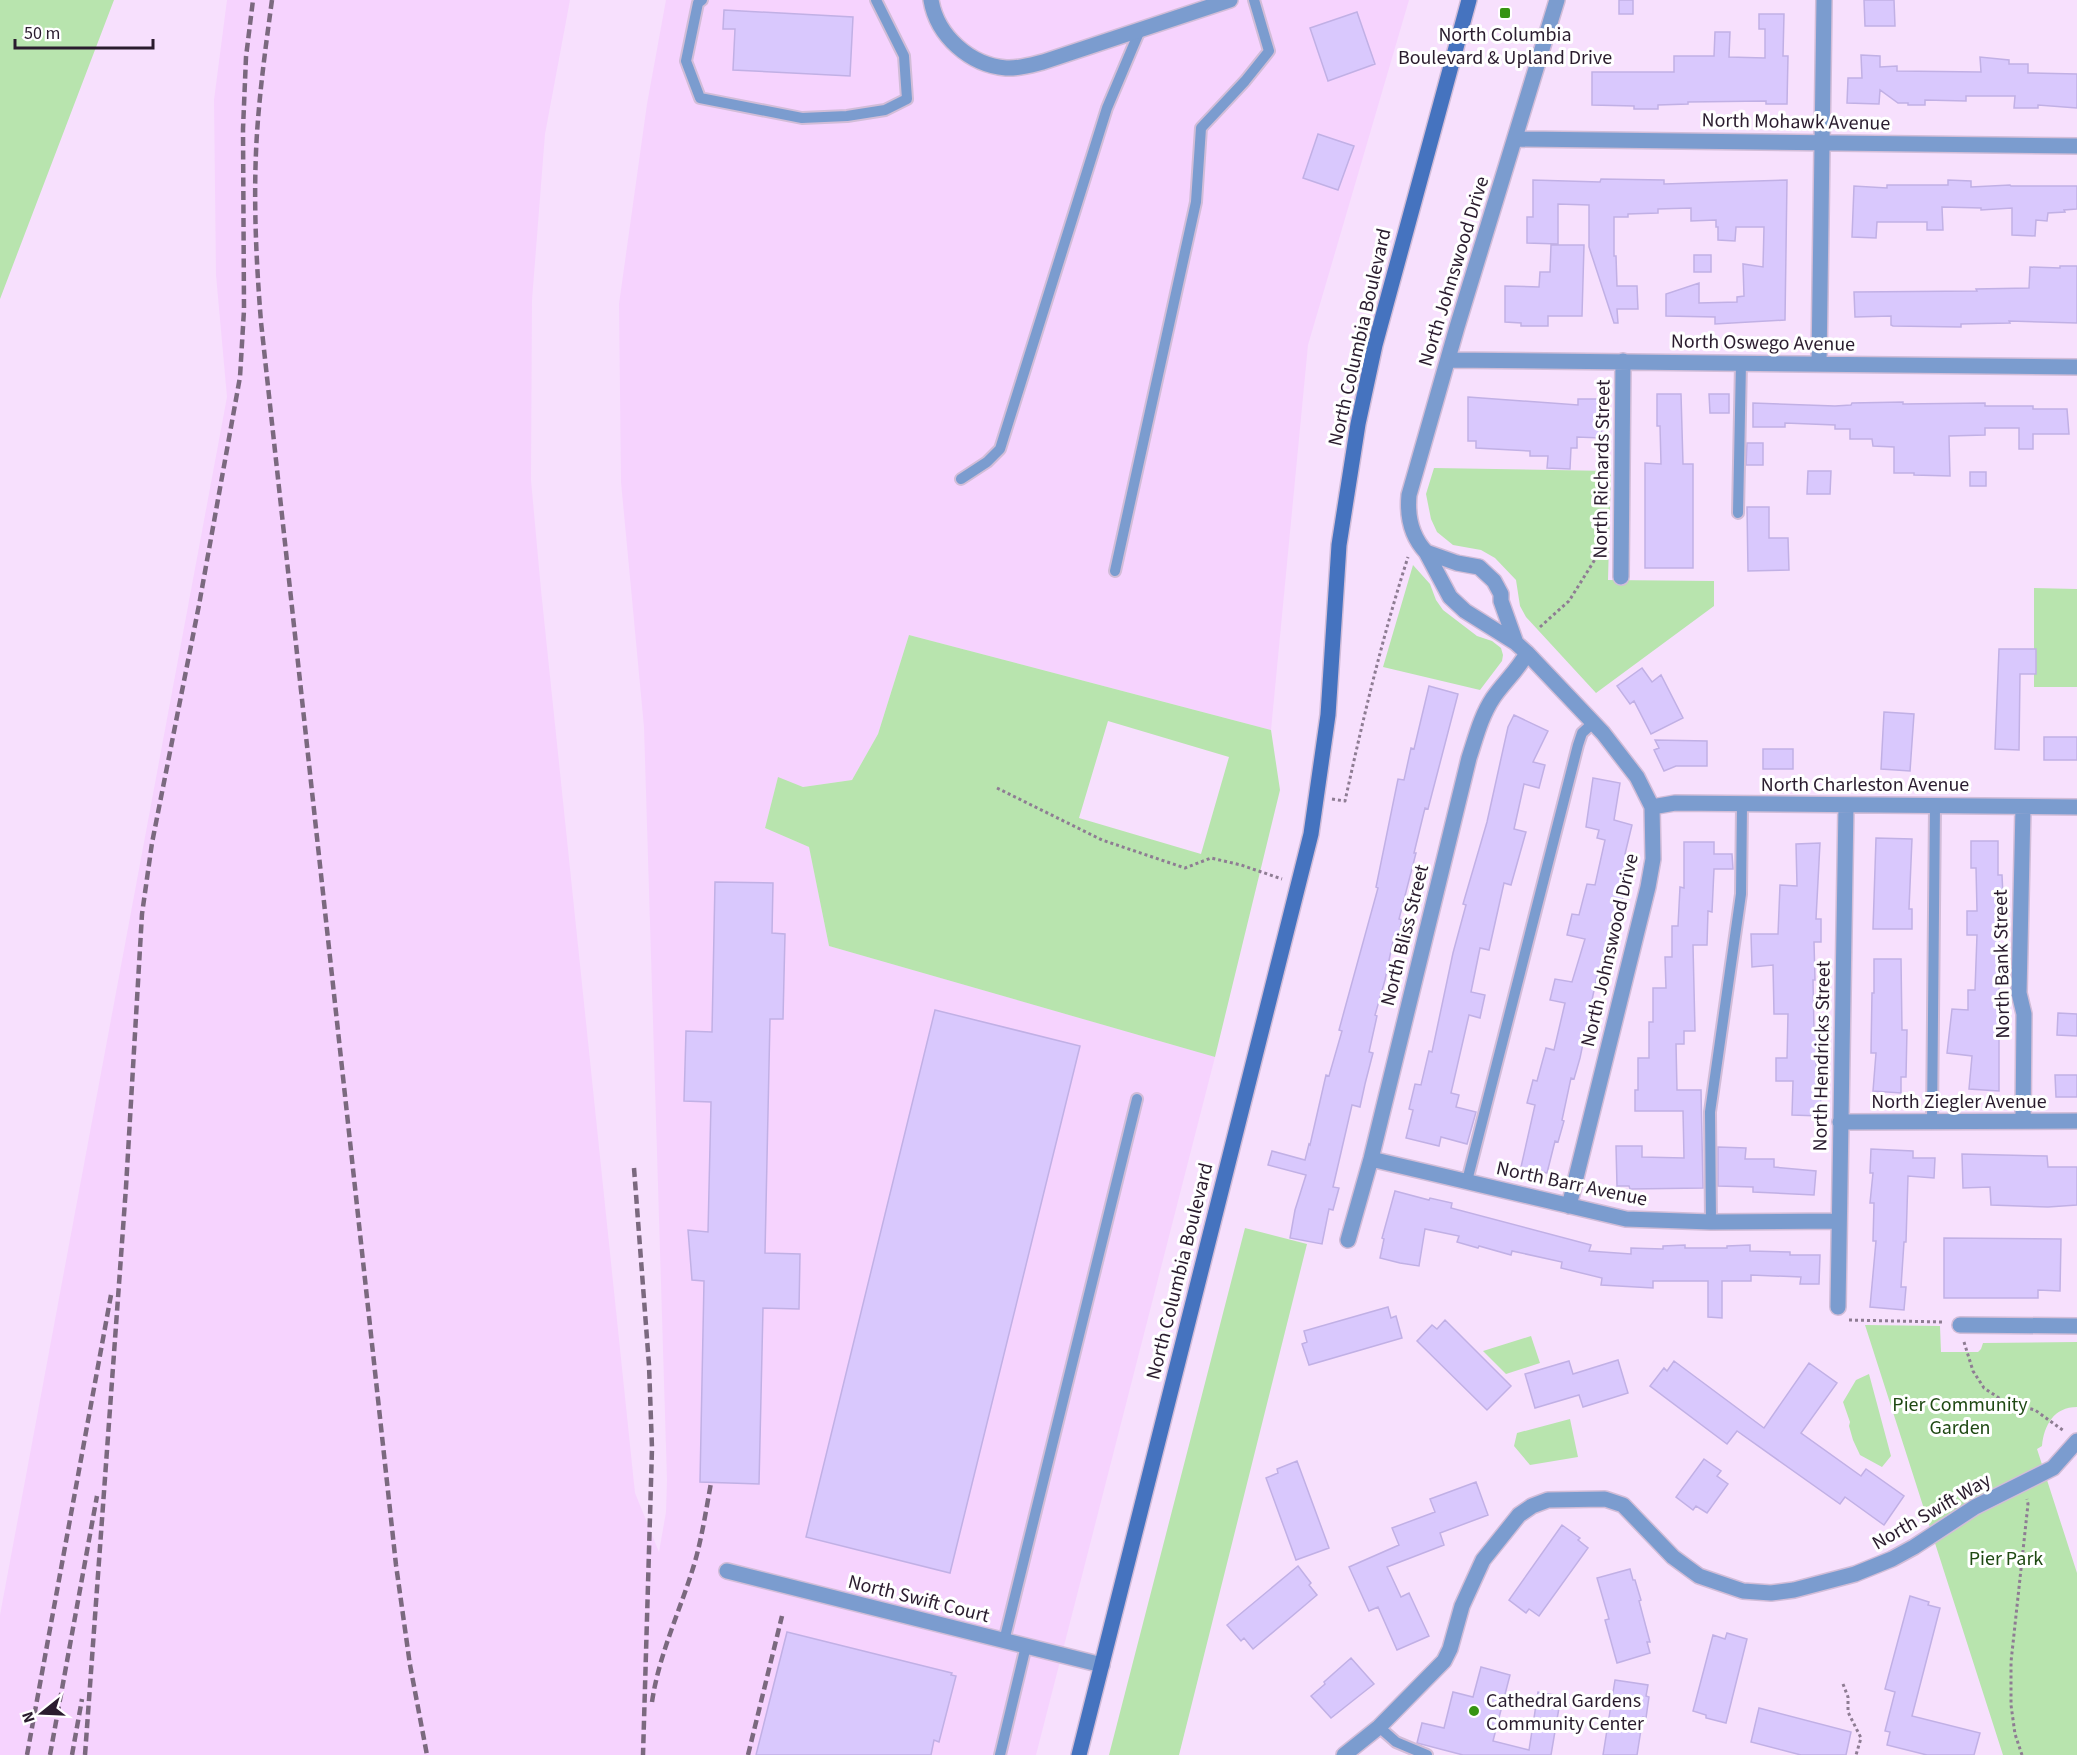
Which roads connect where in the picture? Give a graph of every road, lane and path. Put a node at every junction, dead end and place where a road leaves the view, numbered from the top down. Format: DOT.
graph roads {
  1 [pos="702,0"];
  2 [pos="876,0"];
  3 [pos="931,0"];
  4 [pos="1230,0"];
  5 [pos="1254,0"];
  6 [pos="1469,0"];
  7 [pos="1824,0"];
  8 [pos="1554,1"];
  9 [pos="1140,30"];
  10 [pos="1515,138"];
  11 [pos="1823,142"];
  12 [pos="2077,146"];
  13 [pos="1448,360"];
  14 [pos="1623,362"];
  15 [pos="1742,363"];
  16 [pos="1819,364"];
  17 [pos="2077,367"];
  18 [pos="962,479"];
  19 [pos="1738,513"];
  20 [pos="1621,544"];
  21 [pos="1405,549"];
  22 [pos="1426,552"];
  23 [pos="1463,564"];
  24 [pos="1115,571"];
  25 [pos="1621,577"];
  26 [pos="1445,587"];
  27 [pos="1501,601"];
  28 [pos="1479,620"];
  29 [pos="1540,627"];
  30 [pos="1522,648"];
  31 [pos="1593,723"];
  32 [pos="997,788"];
  33 [pos="1317,797"];
  34 [pos="1742,804"];
  35 [pos="1846,805"];
  36 [pos="1935,805"];
  37 [pos="1652,807"];
  38 [pos="2023,807"];
  39 [pos="2077,807"];
  40 [pos="1298,884"];
  41 [pos="1137,1099"];
  42 [pos="2023,1121"];
  43 [pos="2077,1121"];
  44 [pos="1840,1122"];
  45 [pos="1932,1122"];
  46 [pos="1371,1159"];
  47 [pos="1467,1181"];
  48 [pos="1569,1206"];
  49 [pos="1839,1221"];
  50 [pos="1711,1222"];
  51 [pos="1348,1240"];
  52 [pos="1838,1307"];
  53 [pos="1960,1325"];
  54 [pos="2077,1326"];
  55 [pos="1967,1352"];
  56 [pos="2050,1420"];
  57 [pos="2077,1441"];
  58 [pos="2024,1483"];
  59 [pos="727,1571"];
  60 [pos="1004,1641"];
  61 [pos="1026,1646"];
  62 [pos="1102,1665"];
  63 [pos="1843,1684"];
  64 [pos="1379,1727"];
  65 [pos="999,1755"];
  66 [pos="1078,1755"];
  67 [pos="1344,1755"];
  68 [pos="1427,1755"];
  69 [pos="1856,1755"];
  70 [pos="2022,1755"];
  1 -- 2 [label="lane"];
  3 -- 9 [label="street"];
  4 -- 9 [label="street"];
  5 -- 24 [label="lane"];
  6 -- 33 [label="main road, North Columbia Boulevard"];
  7 -- 11 [label="street"];
  8 -- 10 [label="street, North Johnswood Drive"];
  9 -- 18 [label="lane"];
  10 -- 11 [label="street, North Mohawk Avenue"];
  10 -- 13 [label="street, North Johnswood Drive"];
  11 -- 12 [label="street, North Mohawk Avenue"];
  11 -- 16 [label="street"];
  13 -- 14 [label="street, North Oswego Avenue"];
  13 -- 22 [label="street, North Johnswood Drive"];
  14 -- 15 [label="street, North Oswego Avenue"];
  14 -- 20 [label="street, North Richards Street"];
  15 -- 16 [label="street, North Oswego Avenue"];
  15 -- 19 [label="lane"];
  16 -- 17 [label="street, North Oswego Avenue"];
  20 -- 25 [label="street, North Richards Street"];
  20 -- 29 [label="path"];
  21 -- 33 [label="path"];
  22 -- 23 [label="street, North Johnswood Drive"];
  22 -- 26 [label="street, North Johnswood Drive"];
  23 -- 26 [label="street"];
  23 -- 27 [label="street, North Johnswood Drive"];
  26 -- 28 [label="street, North Johnswood Drive"];
  27 -- 28 [label="street"];
  27 -- 30 [label="street, North Johnswood Drive"];
  28 -- 30 [label="street, North Johnswood Drive"];
  30 -- 31 [label="street, North Johnswood Drive"];
  30 -- 46 [label="street, North Bliss Street"];
  31 -- 37 [label="street, North Johnswood Drive"];
  31 -- 47 [label="lane"];
  32 -- 40 [label="path"];
  33 -- 40 [label="main road, North Columbia Boulevard"];
  34 -- 35 [label="street, North Charleston Avenue"];
  34 -- 37 [label="street, North Charleston Avenue"];
  34 -- 50 [label="lane"];
  35 -- 36 [label="street, North Charleston Avenue"];
  35 -- 44 [label="street, North Hendricks Street"];
  36 -- 38 [label="street, North Charleston Avenue"];
  36 -- 45 [label="lane"];
  37 -- 48 [label="street, North Johnswood Drive"];
  38 -- 39 [label="street, North Charleston Avenue"];
  38 -- 42 [label="street, North Bank Street"];
  40 -- 62 [label="main road, North Columbia Boulevard"];
  41 -- 60 [label="lane"];
  42 -- 43 [label="street, North Ziegler Avenue"];
  42 -- 45 [label="street, North Ziegler Avenue"];
  44 -- 45 [label="street, North Ziegler Avenue"];
  44 -- 49 [label="street, North Hendricks Street"];
  46 -- 47 [label="street, North Barr Avenue"];
  46 -- 51 [label="street, North Bliss Street"];
  47 -- 48 [label="street, North Barr Avenue"];
  48 -- 50 [label="street, North Barr Avenue"];
  49 -- 50 [label="street, North Barr Avenue"];
  49 -- 52 [label="street, North Hendricks Street"];
  52 -- 53 [label="path"];
  53 -- 54 [label="street"];
  55 -- 56 [label="path"];
  57 -- 58 [label="street, North Swift Way"];
  58 -- 64 [label="street, North Swift Way"];
  58 -- 70 [label="path"];
  59 -- 60 [label="street, North Swift Court"];
  60 -- 61 [label="street, North Swift Court"];
  61 -- 62 [label="street, North Swift Court"];
  61 -- 65 [label="lane"];
  62 -- 66 [label="main road, North Columbia Boulevard"];
  63 -- 69 [label="path"];
  64 -- 67 [label="street, North Swift Way"];
  64 -- 68 [label="lane"];
}
